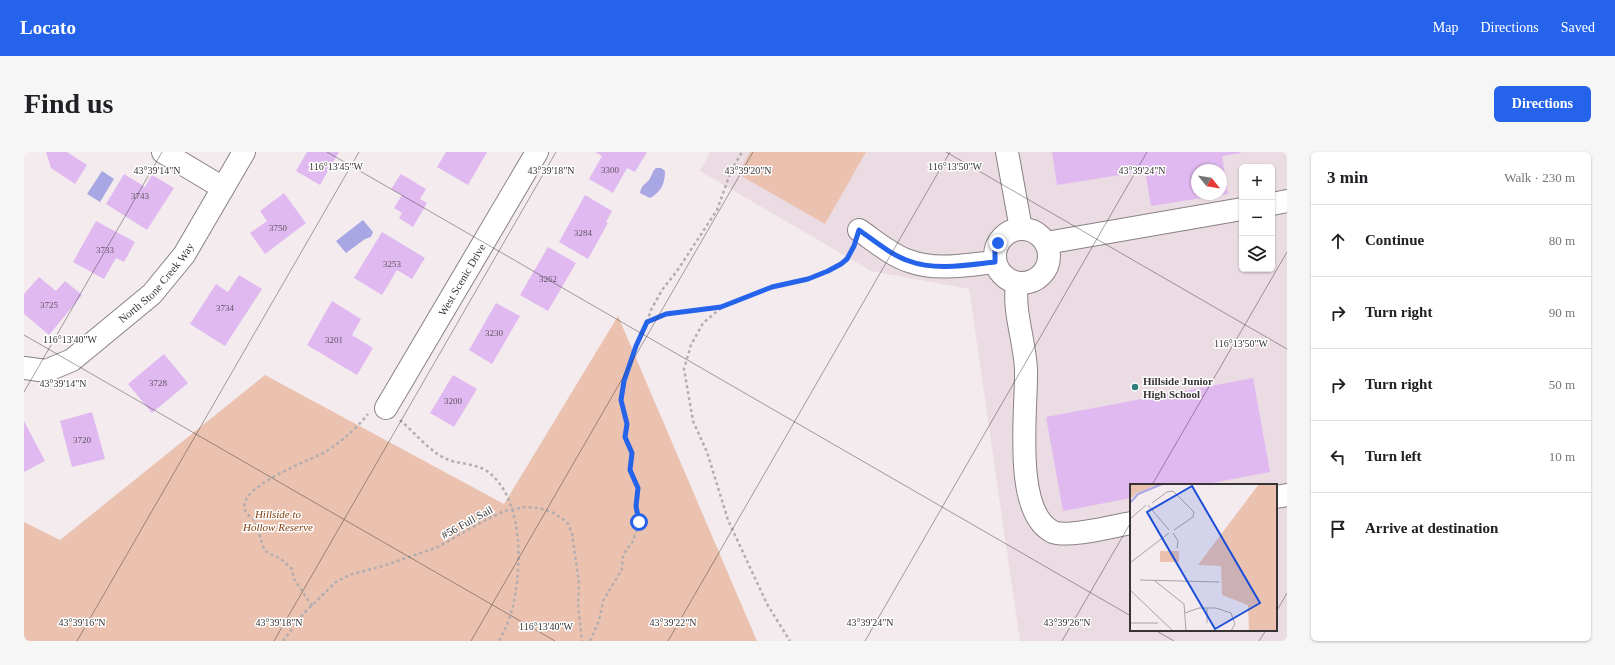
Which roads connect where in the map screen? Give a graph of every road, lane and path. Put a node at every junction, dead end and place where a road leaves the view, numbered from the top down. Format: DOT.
graph roads {
  1 [pos="163,152"];
  2 [pos="244,152"];
  3 [pos="537,152"];
  4 [pos="742,152"];
  5 [pos="1007,152"];
  6 [pos="224,188"];
  7 [pos="1287,202"];
  8 [pos="1275,204"];
  9 [pos="1239,210"];
  10 [pos="1021,229"];
  11 [pos="859,230"];
  12 [pos="1046,243"];
  13 [pos="995,262"];
  14 [pos="1017,283"];
  15 [pos="721,307"];
  16 [pos="647,322"];
  17 [pos="24,368"];
  18 [pos="391,410"];
  19 [pos="1287,495"];
  20 [pos="1277,497"];
  21 [pos="511,510"];
  22 [pos="1130,523"];
  23 [pos="312,606"];
  24 [pos="283,641"];
  25 [pos="499,641"];
  26 [pos="582,641"];
  27 [pos="590,641"];
  28 [pos="790,641"];
  1 -- 6 [label="street"];
  2 -- 6 [label="street, North Stone Creek Way"];
  3 -- 18 [label="street, West Scenic Drive"];
  4 -- 16 [label="path"];
  5 -- 10 [label="street"];
  6 -- 17 [label="street, North Stone Creek Way"];
  7 -- 8 [label="street"];
  9 -- 12 [label="street"];
  10 -- 12 [label="street"];
  10 -- 13 [label="street"];
  11 -- 13 [label="street"];
  11 -- 15 [label="path"];
  12 -- 14 [label="street"];
  13 -- 14 [label="street"];
  14 -- 22 [label="street"];
  15 -- 16 [label="path"];
  15 -- 28 [label="path"];
  16 -- 27 [label="path"];
  18 -- 21 [label="path"];
  18 -- 23 [label="path"];
  19 -- 20 [label="street"];
  21 -- 23 [label="path, #56 Full Sail"];
  21 -- 25 [label="path"];
  21 -- 26 [label="path, #56 Full Sail"];
  23 -- 24 [label="path, #56 Full Sail"];
}
